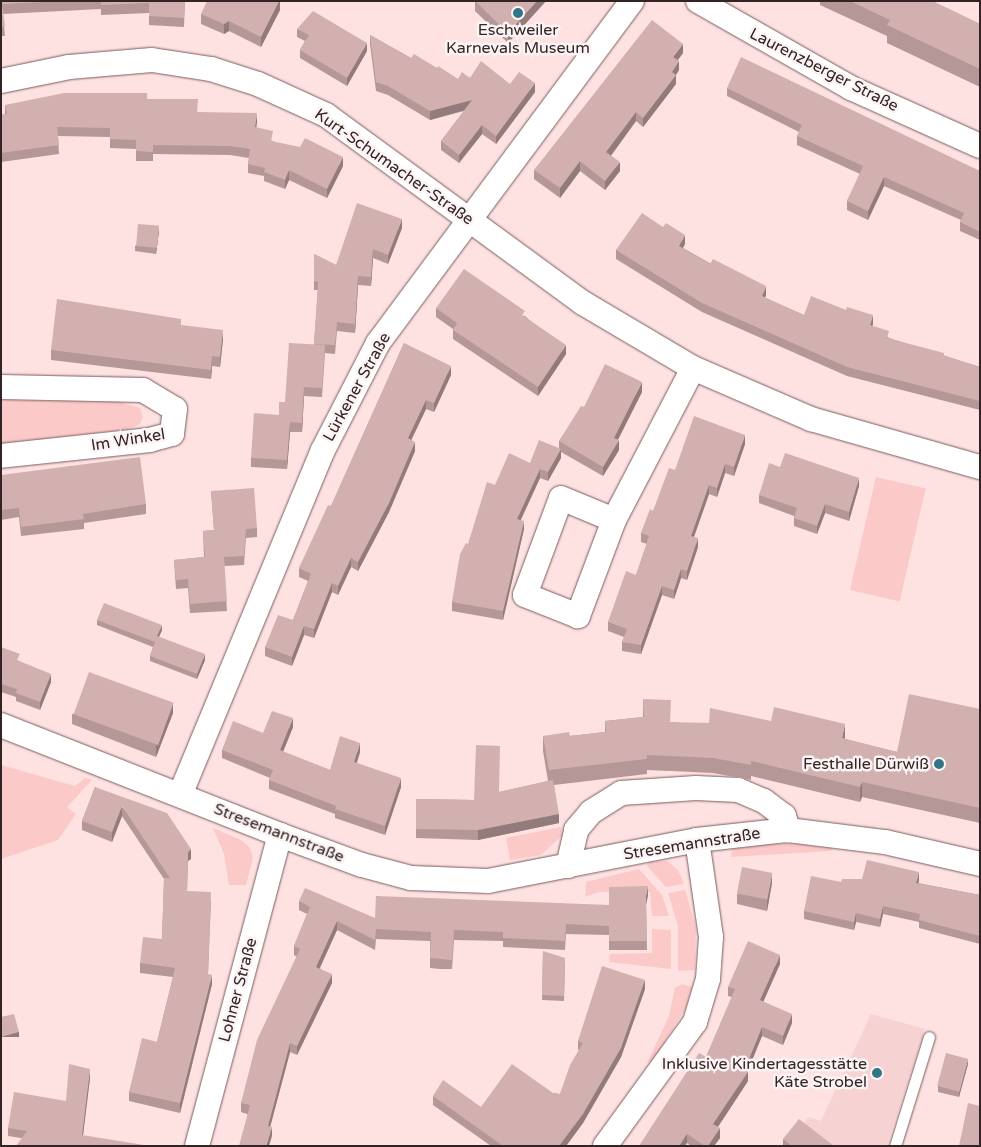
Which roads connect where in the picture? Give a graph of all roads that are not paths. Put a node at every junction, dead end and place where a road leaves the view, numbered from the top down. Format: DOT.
graph roads {
  1 [pos="632,1"];
  2 [pos="698,1"];
  3 [pos="1,80"];
  4 [pos="980,146"];
  5 [pos="468,218"];
  6 [pos="693,368"];
  7 [pos="1,387"];
  8 [pos="1,456"];
  9 [pos="980,467"];
  10 [pos="614,520"];
  11 [pos="1,726"];
  12 [pos="180,795"];
  13 [pos="788,830"];
  14 [pos="280,835"];
  15 [pos="697,840"];
  16 [pos="980,864"];
  17 [pos="568,866"];
  18 [pos="929,1037"];
  19 [pos="197,1146"];
  20 [pos="605,1146"];
  21 [pos="895,1146"];
  1 -- 5 [label="street, Lürkener Straße"];
  2 -- 4 [label="street, Laurenzberger Straße"];
  3 -- 5 [label="street, Kurt-Schumacher-Straße"];
  5 -- 6 [label="street, Kurt-Schumacher-Straße"];
  5 -- 12 [label="street, Lürkener Straße"];
  6 -- 9 [label="street, Kurt-Schumacher-Straße"];
  6 -- 10 [label="street"];
  7 -- 8 [label="street, Im Winkel"];
  10 -- 10 [label="street"];
  11 -- 12 [label="street, Stresemannstraße"];
  12 -- 14 [label="street, Stresemannstraße"];
  13 -- 15 [label="street, Stresemannstraße"];
  13 -- 16 [label="street, Stresemannstraße"];
  13 -- 17 [label="street, Stresemannstraße"];
  14 -- 17 [label="street, Stresemannstraße"];
  14 -- 19 [label="street, Lohner Straße"];
  15 -- 17 [label="street, Stresemannstraße"];
  15 -- 20 [label="street"];
  18 -- 21 [label="lane"];
}
